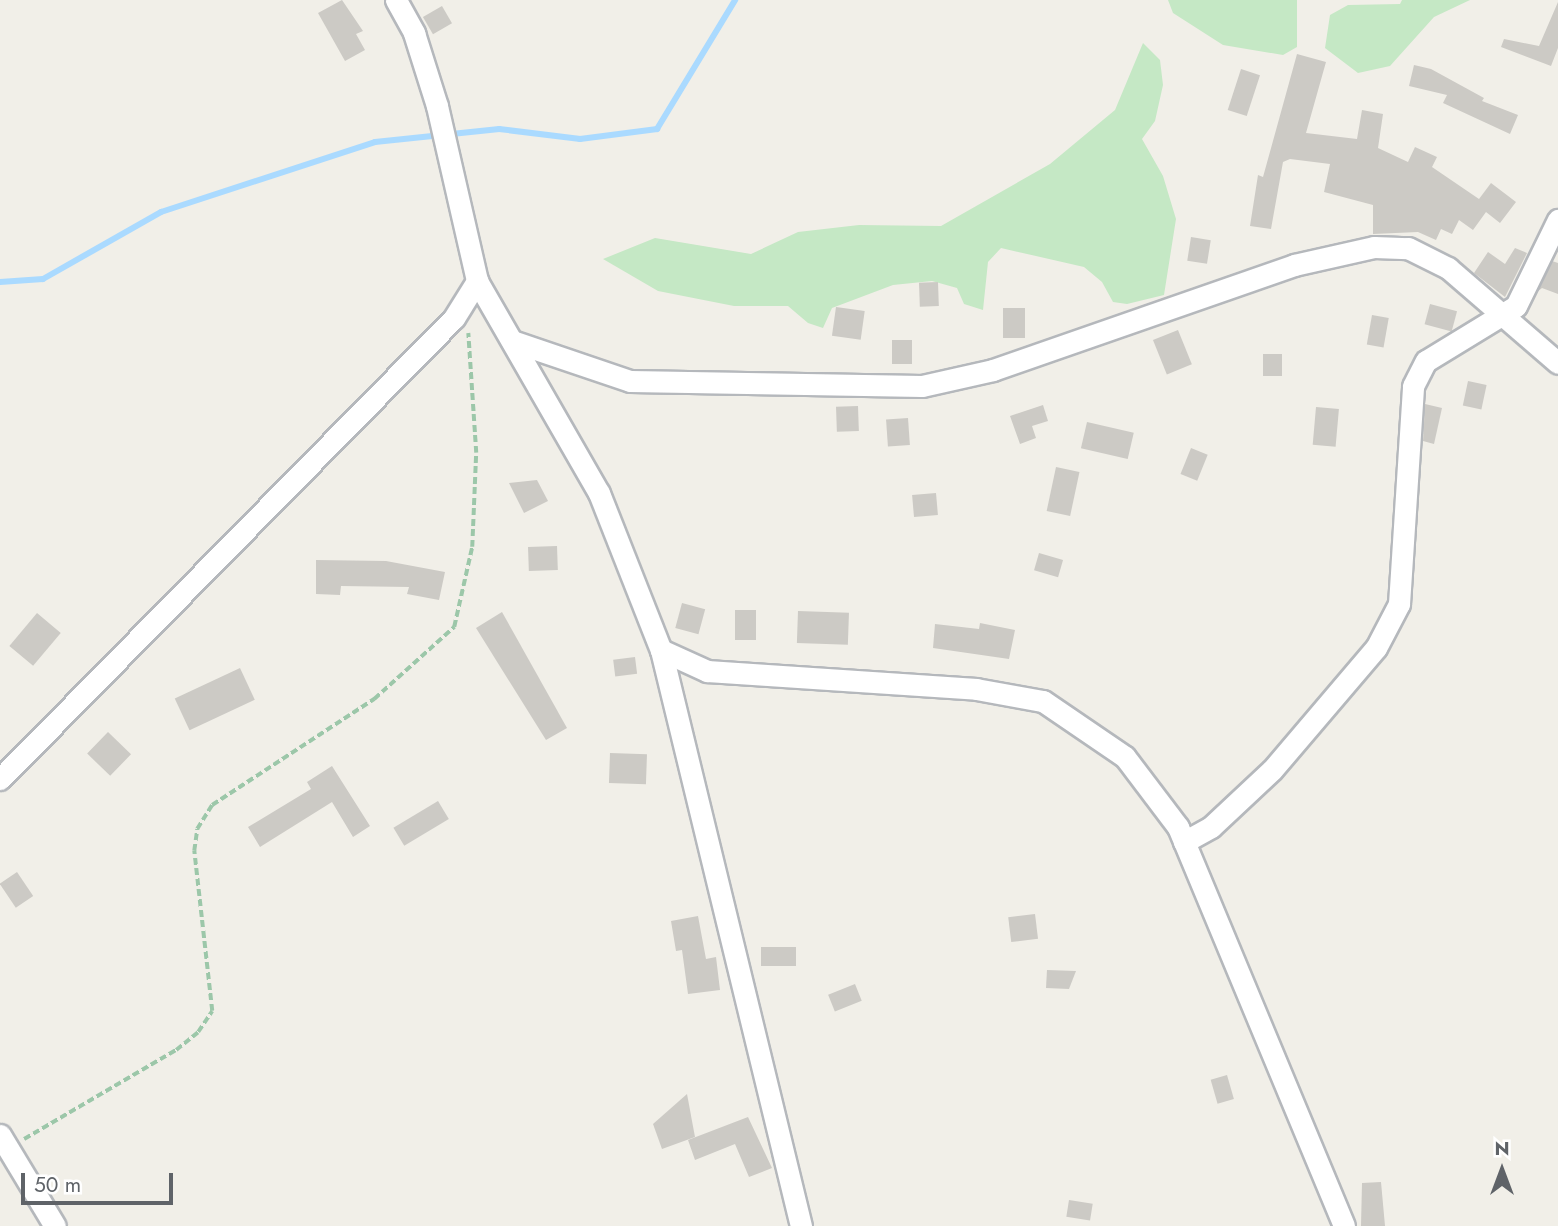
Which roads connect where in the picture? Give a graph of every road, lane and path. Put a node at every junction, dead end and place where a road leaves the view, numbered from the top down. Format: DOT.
graph roads {
  1 [pos="396,0"];
  2 [pos="1558,220"];
  3 [pos="477,281"];
  4 [pos="466,303"];
  5 [pos="1501,317"];
  6 [pos="512,341"];
  7 [pos="1558,363"];
  8 [pos="661,650"];
  9 [pos="0,779"];
  10 [pos="1184,842"];
  11 [pos="4,1142"];
  12 [pos="55,1226"];
  13 [pos="801,1226"];
  14 [pos="1344,1226"];
  1 -- 3 [label="street"];
  2 -- 5 [label="street"];
  3 -- 4 [label="street"];
  3 -- 6 [label="street"];
  4 -- 9 [label="street"];
  4 -- 11 [label="path"];
  5 -- 6 [label="street"];
  5 -- 7 [label="street"];
  5 -- 10 [label="street"];
  6 -- 8 [label="street"];
  8 -- 10 [label="street"];
  8 -- 13 [label="street"];
  10 -- 14 [label="street"];
  11 -- 12 [label="street"];
}
